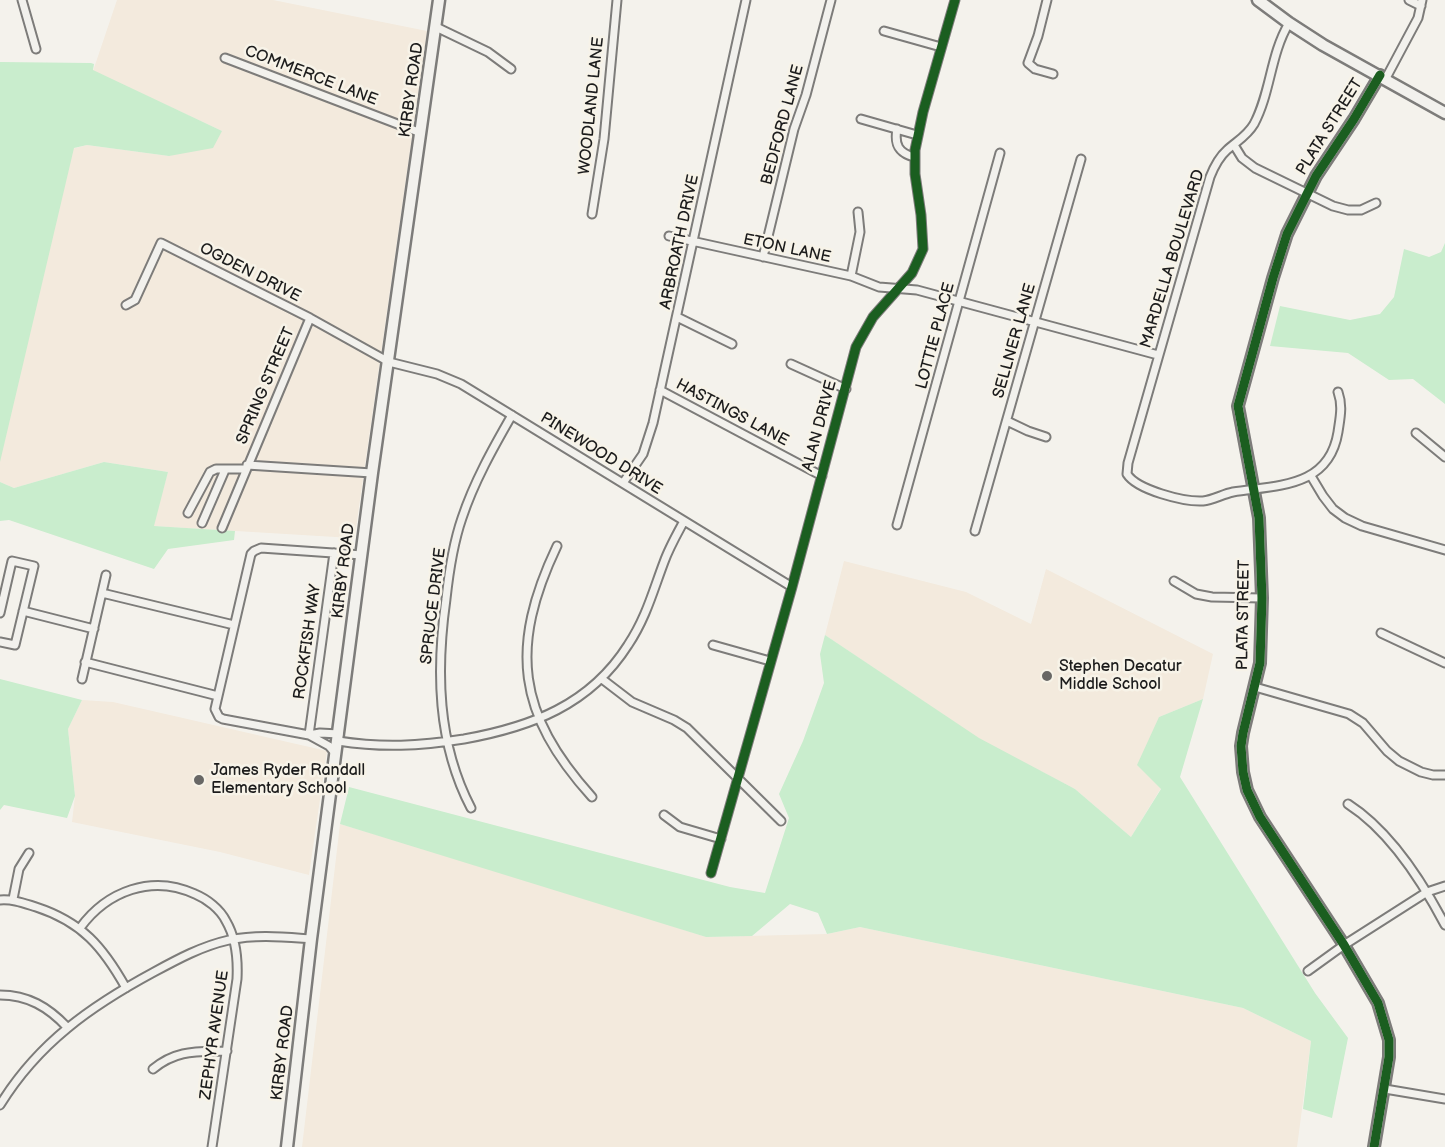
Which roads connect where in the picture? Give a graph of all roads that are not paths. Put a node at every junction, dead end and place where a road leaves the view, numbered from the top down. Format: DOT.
graph roads {
  1 [pos="22,0"];
  2 [pos="439,0"];
  3 [pos="617,0"];
  4 [pos="746,0"];
  5 [pos="831,0"];
  6 [pos="954,0"];
  7 [pos="1047,0"];
  8 [pos="1258,0"];
  9 [pos="1409,0"];
  10 [pos="1422,3"];
  11 [pos="1289,23"];
  12 [pos="436,27"];
  13 [pos="884,31"];
  14 [pos="941,47"];
  15 [pos="36,49"];
  16 [pos="225,58"];
  17 [pos="511,69"];
  18 [pos="1053,74"];
  19 [pos="1383,77"];
  20 [pos="1445,112"];
  21 [pos="861,119"];
  22 [pos="897,129"];
  23 [pos="421,132"];
  24 [pos="917,135"];
  25 [pos="1233,145"];
  26 [pos="1000,153"];
  27 [pos="914,157"];
  28 [pos="1081,159"];
  29 [pos="1306,193"];
  30 [pos="1376,203"];
  31 [pos="858,212"];
  32 [pos="592,214"];
  33 [pos="669,236"];
  34 [pos="694,242"];
  35 [pos="763,257"];
  36 [pos="851,276"];
  37 [pos="898,288"];
  38 [pos="959,301"];
  39 [pos="126,305"];
  40 [pos="677,317"];
  41 [pos="310,318"];
  42 [pos="1034,323"];
  43 [pos="732,344"];
  44 [pos="1158,355"];
  45 [pos="389,362"];
  46 [pos="791,364"];
  47 [pos="846,389"];
  48 [pos="660,390"];
  49 [pos="1338,392"];
  50 [pos="512,415"];
  51 [pos="1007,421"];
  52 [pos="1416,433"];
  53 [pos="1046,437"];
  54 [pos="1445,458"];
  55 [pos="246,467"];
  56 [pos="225,470"];
  57 [pos="372,472"];
  58 [pos="822,476"];
  59 [pos="1311,476"];
  60 [pos="623,483"];
  61 [pos="1255,489"];
  62 [pos="188,513"];
  63 [pos="684,521"];
  64 [pos="202,523"];
  65 [pos="897,525"];
  66 [pos="222,528"];
  67 [pos="975,531"];
  68 [pos="557,546"];
  69 [pos="1445,550"];
  70 [pos="334,553"];
  71 [pos="362,555"];
  72 [pos="106,576"];
  73 [pos="1174,581"];
  74 [pos="792,587"];
  75 [pos="102,593"];
  76 [pos="1262,598"];
  77 [pos="23,611"];
  78 [pos="0,613"];
  79 [pos="234,625"];
  80 [pos="93,629"];
  81 [pos="1381,633"];
  82 [pos="0,642"];
  83 [pos="712,645"];
  84 [pos="86,662"];
  85 [pos="770,662"];
  86 [pos="1445,663"];
  87 [pos="82,678"];
  88 [pos="602,679"];
  89 [pos="1255,687"];
  90 [pos="218,696"];
  91 [pos="540,719"];
  92 [pos="309,735"];
  93 [pos="338,738"];
  94 [pos="447,742"];
  95 [pos="336,755"];
  96 [pos="1445,775"];
  97 [pos="738,779"];
  98 [pos="592,797"];
  99 [pos="1348,804"];
  100 [pos="471,808"];
  101 [pos="664,815"];
  102 [pos="781,821"];
  103 [pos="721,839"];
  104 [pos="29,854"];
  105 [pos="711,873"];
  106 [pos="1445,886"];
  107 [pos="1427,892"];
  108 [pos="13,899"];
  109 [pos="0,900"];
  110 [pos="1445,925"];
  111 [pos="80,928"];
  112 [pos="232,939"];
  113 [pos="311,939"];
  114 [pos="1344,945"];
  115 [pos="1308,970"];
  116 [pos="126,988"];
  117 [pos="0,995"];
  118 [pos="67,1027"];
  119 [pos="227,1051"];
  120 [pos="153,1069"];
  121 [pos="1385,1089"];
  122 [pos="1445,1099"];
  123 [pos="0,1105"];
  124 [pos="212,1147"];
  125 [pos="287,1147"];
  126 [pos="1374,1147"];
  1 -- 15 [label="street"];
  2 -- 12 [label="main road, KIRBY ROAD"];
  3 -- 32 [label="street, WOODLAND LANE"];
  4 -- 34 [label="street, ARBROATH DRIVE"];
  5 -- 35 [label="street, BEDFORD LANE"];
  6 -- 14 [label="street, ALAN DRIVE"];
  7 -- 18 [label="street"];
  8 -- 11 [label="main road"];
  9 -- 10 [label="street"];
  10 -- 19 [label="street"];
  11 -- 19 [label="main road"];
  11 -- 25 [label="street, MARDELLA BOULEVARD"];
  12 -- 17 [label="street"];
  12 -- 23 [label="main road, KIRBY ROAD"];
  13 -- 14 [label="street"];
  14 -- 24 [label="street, ALAN DRIVE"];
  16 -- 23 [label="street, COMMERCE LANE"];
  19 -- 20 [label="main road"];
  19 -- 29 [label="street, PLATA STREET"];
  21 -- 22 [label="street"];
  22 -- 24 [label="street"];
  22 -- 27 [label="street"];
  23 -- 45 [label="main road, KIRBY ROAD"];
  24 -- 27 [label="street, ALAN DRIVE"];
  25 -- 29 [label="street"];
  25 -- 44 [label="street, MARDELLA BOULEVARD"];
  26 -- 38 [label="street, LOTTIE PLACE"];
  27 -- 37 [label="street, ALAN DRIVE"];
  28 -- 42 [label="street, SELLNER LANE"];
  29 -- 30 [label="street"];
  29 -- 61 [label="street, PLATA STREET"];
  31 -- 36 [label="street"];
  33 -- 34 [label="street, ETON LANE"];
  34 -- 35 [label="street, ETON LANE"];
  34 -- 40 [label="street, ARBROATH DRIVE"];
  35 -- 36 [label="street, ETON LANE"];
  36 -- 37 [label="street, ETON LANE"];
  37 -- 38 [label="street, ETON LANE"];
  37 -- 47 [label="street, ALAN DRIVE"];
  38 -- 42 [label="street, ETON LANE"];
  38 -- 65 [label="street, LOTTIE PLACE"];
  39 -- 41 [label="street, OGDEN DRIVE"];
  40 -- 43 [label="street"];
  40 -- 48 [label="street, ARBROATH DRIVE"];
  41 -- 45 [label="street, OGDEN DRIVE"];
  41 -- 55 [label="street, SPRING STREET"];
  42 -- 44 [label="street, ETON LANE"];
  42 -- 51 [label="street, SELLNER LANE"];
  44 -- 61 [label="street, MARDELLA BOULEVARD"];
  45 -- 50 [label="street, PINEWOOD DRIVE"];
  45 -- 57 [label="main road, KIRBY ROAD"];
  46 -- 47 [label="street"];
  47 -- 58 [label="street, ALAN DRIVE"];
  48 -- 58 [label="street, HASTINGS LANE"];
  48 -- 60 [label="street, ARBROATH DRIVE"];
  49 -- 59 [label="street"];
  50 -- 60 [label="street, PINEWOOD DRIVE"];
  50 -- 94 [label="street, SPRUCE DRIVE"];
  51 -- 53 [label="street"];
  51 -- 67 [label="street, SELLNER LANE"];
  52 -- 54 [label="street"];
  55 -- 56 [label="street"];
  55 -- 57 [label="street"];
  55 -- 66 [label="street, SPRING STREET"];
  56 -- 62 [label="street"];
  56 -- 64 [label="street"];
  57 -- 71 [label="main road, KIRBY ROAD"];
  58 -- 74 [label="street, ALAN DRIVE"];
  59 -- 61 [label="street"];
  59 -- 69 [label="street"];
  60 -- 63 [label="street, PINEWOOD DRIVE"];
  61 -- 76 [label="street, PLATA STREET"];
  63 -- 74 [label="street, PINEWOOD DRIVE"];
  63 -- 88 [label="street"];
  68 -- 91 [label="street"];
  70 -- 71 [label="street"];
  70 -- 79 [label="street"];
  70 -- 92 [label="street, ROCKFISH WAY"];
  71 -- 93 [label="main road, KIRBY ROAD"];
  72 -- 75 [label="street"];
  73 -- 76 [label="street"];
  74 -- 85 [label="street, ALAN DRIVE"];
  75 -- 79 [label="street"];
  75 -- 80 [label="street"];
  76 -- 89 [label="street, PLATA STREET"];
  77 -- 78 [label="street"];
  77 -- 80 [label="street"];
  77 -- 82 [label="street"];
  79 -- 90 [label="street"];
  80 -- 84 [label="street"];
  81 -- 86 [label="street"];
  83 -- 85 [label="street"];
  84 -- 87 [label="street"];
  84 -- 90 [label="street"];
  85 -- 97 [label="street, ALAN DRIVE"];
  88 -- 91 [label="street"];
  88 -- 97 [label="street"];
  89 -- 96 [label="street"];
  89 -- 114 [label="street, PLATA STREET"];
  90 -- 92 [label="street"];
  91 -- 94 [label="street"];
  91 -- 98 [label="street"];
  92 -- 93 [label="street"];
  92 -- 95 [label="street"];
  93 -- 94 [label="street"];
  93 -- 95 [label="main road, KIRBY ROAD"];
  94 -- 100 [label="street, SPRUCE DRIVE"];
  95 -- 113 [label="main road, KIRBY ROAD"];
  97 -- 102 [label="street"];
  97 -- 103 [label="street, ALAN DRIVE"];
  99 -- 107 [label="street"];
  101 -- 103 [label="street"];
  103 -- 105 [label="street, ALAN DRIVE"];
  104 -- 108 [label="street"];
  106 -- 107 [label="street"];
  107 -- 110 [label="street"];
  107 -- 114 [label="street"];
  108 -- 109 [label="street"];
  108 -- 111 [label="street"];
  111 -- 112 [label="street, ZEPHYR AVENUE"];
  111 -- 116 [label="street"];
  112 -- 113 [label="street"];
  112 -- 116 [label="street"];
  112 -- 119 [label="street, ZEPHYR AVENUE"];
  113 -- 125 [label="main road, KIRBY ROAD"];
  114 -- 115 [label="street"];
  114 -- 121 [label="street, PLATA STREET"];
  116 -- 118 [label="street"];
  117 -- 118 [label="street"];
  118 -- 123 [label="street"];
  119 -- 120 [label="street"];
  119 -- 124 [label="street, ZEPHYR AVENUE"];
  121 -- 122 [label="street"];
  121 -- 126 [label="street, PLATA STREET"];
}
